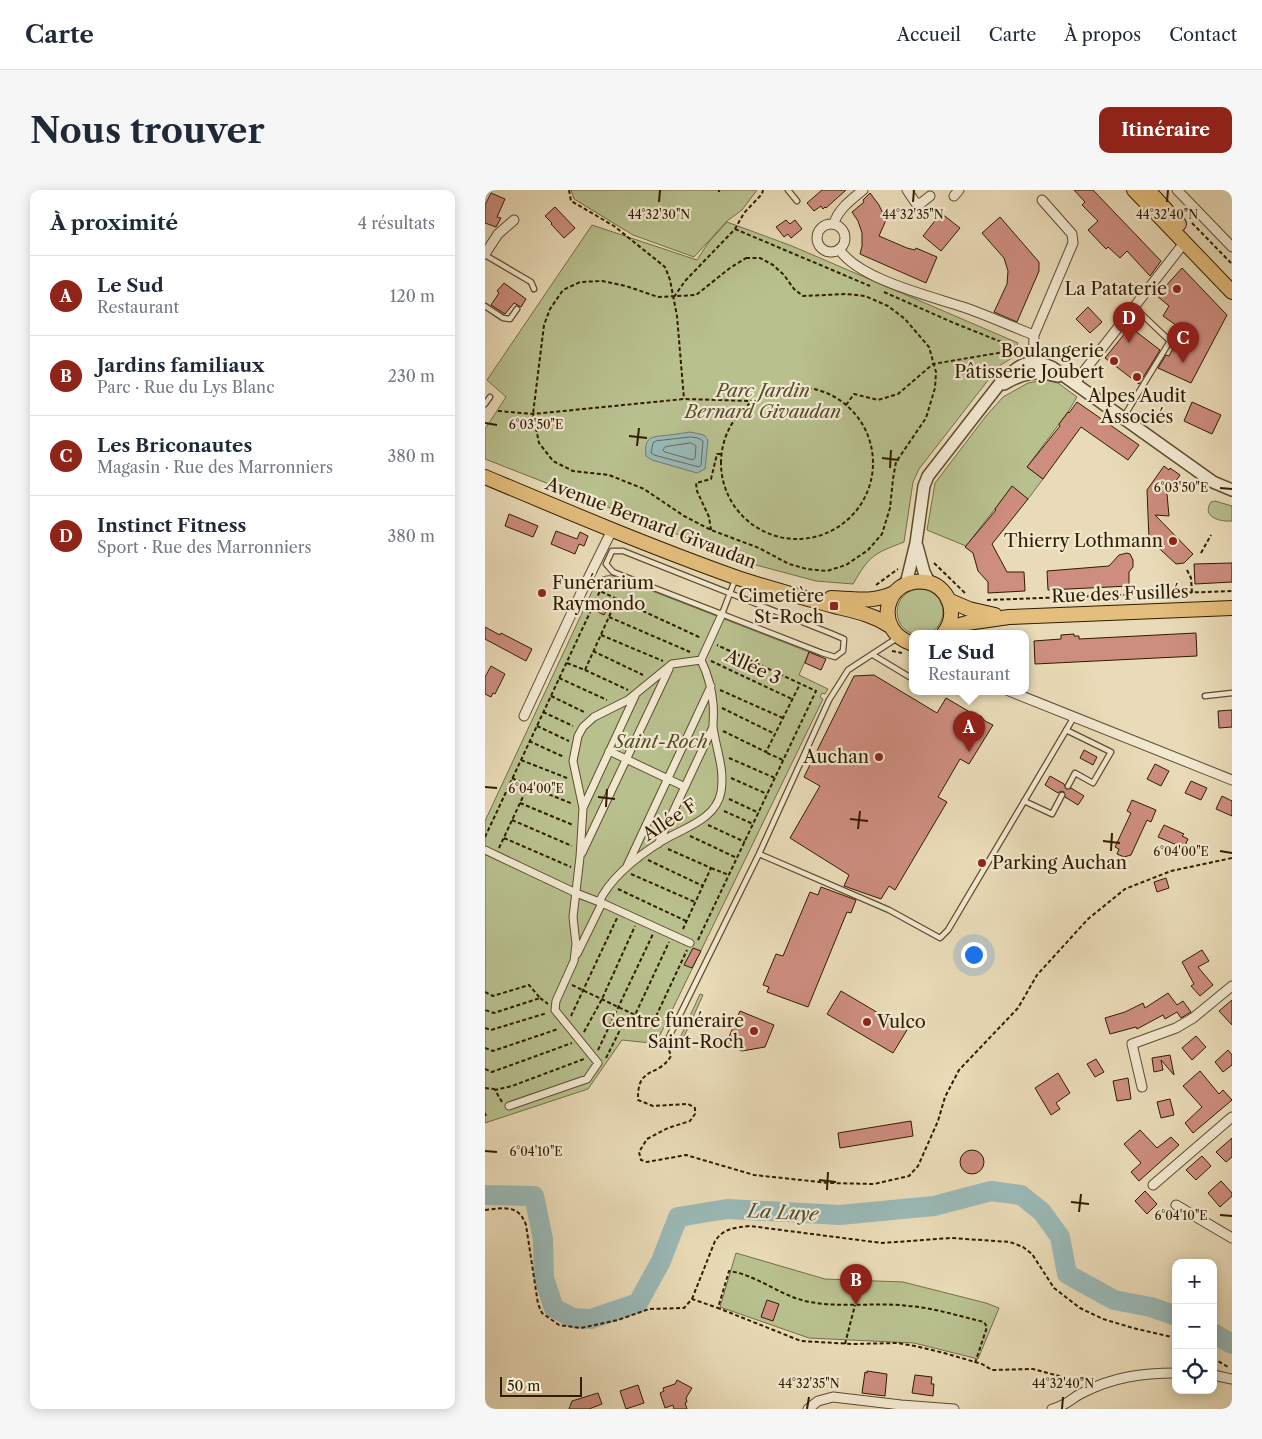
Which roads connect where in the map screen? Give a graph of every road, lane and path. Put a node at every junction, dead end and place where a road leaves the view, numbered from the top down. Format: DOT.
graph roads {
  1 [pos="569,190"];
  2 [pos="763,190"];
  3 [pos="788,190"];
  4 [pos="863,190"];
  5 [pos="907,190"];
  6 [pos="1177,190"];
  7 [pos="1144,192"];
  8 [pos="930,196"];
  9 [pos="1042,200"];
  10 [pos="797,201"];
  11 [pos="514,220"];
  12 [pos="1192,222"];
  13 [pos="833,224"];
  14 [pos="1185,242"];
  15 [pos="1232,247"];
  16 [pos="839,249"];
  17 [pos="485,254"];
  18 [pos="1232,264"];
  19 [pos="1232,281"];
  20 [pos="534,289"];
  21 [pos="1232,292"];
  22 [pos="674,297"];
  23 [pos="485,306"];
  24 [pos="1134,307"];
  25 [pos="517,308"];
  26 [pos="1034,336"];
  27 [pos="1014,347"];
  28 [pos="933,364"];
  29 [pos="1033,368"];
  30 [pos="1069,381"];
  31 [pos="490,397"];
  32 [pos="684,399"];
  33 [pos="752,401"];
  34 [pos="485,404"];
  35 [pos="846,404"];
  36 [pos="498,411"];
  37 [pos="533,414"];
  38 [pos="1123,419"];
  39 [pos="721,454"];
  40 [pos="485,477"];
  41 [pos="1232,490"];
  42 [pos="612,530"];
  43 [pos="711,530"];
  44 [pos="1211,535"];
  45 [pos="1201,553"];
  46 [pos="604,556"];
  47 [pos="916,561"];
  48 [pos="1187,570"];
  49 [pos="735,577"];
  50 [pos="929,582"];
  51 [pos="900,588"];
  52 [pos="870,589"];
  53 [pos="1232,591"];
  54 [pos="731,592"];
  55 [pos="1192,593"];
  56 [pos="968,595"];
  57 [pos="805,597"];
  58 [pos="617,599"];
  59 [pos="981,599"];
  60 [pos="949,600"];
  61 [pos="1232,608"];
  62 [pos="722,614"];
  63 [pos="609,617"];
  64 [pos="1009,617"];
  65 [pos="945,630"];
  66 [pos="948,630"];
  67 [pos="894,631"];
  68 [pos="601,635"];
  69 [pos="909,641"];
  70 [pos="710,642"];
  71 [pos="593,651"];
  72 [pos="873,655"];
  73 [pos="702,659"];
  74 [pos="566,662"];
  75 [pos="671,665"];
  76 [pos="585,670"];
  77 [pos="909,677"];
  78 [pos="559,678"];
  79 [pos="653,680"];
  80 [pos="800,684"];
  81 [pos="711,686"];
  82 [pos="637,693"];
  83 [pos="1232,694"];
  84 [pos="1019,695"];
  85 [pos="551,696"];
  86 [pos="1205,696"];
  87 [pos="792,699"];
  88 [pos="713,704"];
  89 [pos="618,705"];
  90 [pos="543,712"];
  91 [pos="524,716"];
  92 [pos="594,717"];
  93 [pos="1073,717"];
  94 [pos="783,718"];
  95 [pos="537,726"];
  96 [pos="713,727"];
  97 [pos="581,730"];
  98 [pos="1066,730"];
  99 [pos="775,734"];
  100 [pos="529,741"];
  101 [pos="575,744"];
  102 [pos="609,751"];
  103 [pos="767,752"];
  104 [pos="719,753"];
  105 [pos="627,759"];
  106 [pos="521,760"];
  107 [pos="783,760"];
  108 [pos="573,761"];
  109 [pos="722,774"];
  110 [pos="513,778"];
  111 [pos="775,778"];
  112 [pos="667,779"];
  113 [pos="1232,780"];
  114 [pos="577,782"];
  115 [pos="528,786"];
  116 [pos="1068,786"];
  117 [pos="685,787"];
  118 [pos="767,794"];
  119 [pos="1062,795"];
  120 [pos="720,796"];
  121 [pos="1025,801"];
  122 [pos="520,803"];
  123 [pos="715,807"];
  124 [pos="583,808"];
  125 [pos="759,813"];
  126 [pos="513,820"];
  127 [pos="699,821"];
  128 [pos="753,824"];
  129 [pos="582,829"];
  130 [pos="680,831"];
  131 [pos="485,837"];
  132 [pos="504,838"];
  133 [pos="745,842"];
  134 [pos="657,844"];
  135 [pos="485,850"];
  136 [pos="581,853"];
  137 [pos="759,854"];
  138 [pos="496,855"];
  139 [pos="642,856"];
  140 [pos="737,858"];
  141 [pos="1232,858"];
  142 [pos="711,868"];
  143 [pos="579,870"];
  144 [pos="624,871"];
  145 [pos="729,875"];
  146 [pos="610,884"];
  147 [pos="703,886"];
  148 [pos="576,893"];
  149 [pos="600,902"];
  150 [pos="695,902"];
  151 [pos="620,911"];
  152 [pos="638,920"];
  153 [pos="686,921"];
  154 [pos="656,928"];
  155 [pos="675,937"];
  156 [pos="690,943"];
  157 [pos="574,961"];
  158 [pos="565,982"];
  159 [pos="1231,988"];
  160 [pos="584,991"];
  161 [pos="485,992"];
  162 [pos="540,998"];
  163 [pos="601,999"];
  164 [pos="618,1007"];
  165 [pos="485,1010"];
  166 [pos="555,1010"];
  167 [pos="635,1015"];
  168 [pos="723,1021"];
  169 [pos="630,1025"];
  170 [pos="731,1025"];
  171 [pos="566,1026"];
  172 [pos="485,1028"];
  173 [pos="579,1041"];
  174 [pos="666,1043"];
  175 [pos="485,1048"];
  176 [pos="592,1056"];
  177 [pos="597,1063"];
  178 [pos="485,1069"];
  179 [pos="1142,1087"];
  180 [pos="485,1088"];
  181 [pos="495,1090"];
  182 [pos="509,1106"];
  183 [pos="1232,1117"];
  184 [pos="1153,1185"];
  185 [pos="1176,1205"];
  186 [pos="485,1210"];
  187 [pos="1232,1238"];
  188 [pos="692,1299"];
  189 [pos="855,1305"];
  190 [pos="718,1308"];
  191 [pos="1172,1337"];
  192 [pos="845,1344"];
  193 [pos="1217,1361"];
  194 [pos="975,1363"];
  195 [pos="1232,1370"];
  196 [pos="1172,1373"];
  197 [pos="1217,1377"];
  198 [pos="1232,1379"];
  199 [pos="1080,1394"];
  200 [pos="808,1409"];
  201 [pos="954,1409"];
  202 [pos="1052,1409"];
  1 -- 22 [label="path"];
  2 -- 22 [label="path"];
  3 -- 10 [label="lane"];
  4 -- 13 [label="street"];
  5 -- 8 [label="street"];
  6 -- 15 [label="street"];
  7 -- 14 [label="main road"];
  7 -- 19 [label="main road"];
  9 -- 26 [label="street"];
  11 -- 17 [label="street"];
  12 -- 18 [label="path"];
  13 -- 16 [label="street"];
  13 -- 16 [label="street"];
  14 -- 21 [label="main road"];
  14 -- 24 [label="street"];
  16 -- 26 [label="street"];
  17 -- 20 [label="lane"];
  22 -- 28 [label="path"];
  22 -- 32 [label="path"];
  22 -- 37 [label="path"];
  23 -- 25 [label="lane"];
  24 -- 30 [label="street"];
  24 -- 38 [label="lane"];
  26 -- 29 [label="street"];
  27 -- 28 [label="path"];
  28 -- 35 [label="path"];
  28 -- 43 [label="path"];
  29 -- 30 [label="street"];
  29 -- 47 [label="street"];
  30 -- 38 [label="street"];
  31 -- 34 [label="lane"];
  32 -- 33 [label="path"];
  32 -- 37 [label="path"];
  33 -- 35 [label="path"];
  33 -- 39 [label="path"];
  35 -- 39 [label="path"];
  36 -- 37 [label="path"];
  37 -- 43 [label="path"];
  38 -- 41 [label="street"];
  39 -- 43 [label="path"];
  40 -- 42 [label="main road, Avenue Bernard Givaudan"];
  42 -- 46 [label="street"];
  42 -- 49 [label="main road, Avenue Bernard Givaudan"];
  44 -- 45 [label="path"];
  46 -- 54 [label="lane"];
  46 -- 62 [label="lane"];
  46 -- 91 [label="street"];
  47 -- 50 [label="street"];
  47 -- 51 [label="street"];
  47 -- 52 [label="path"];
  47 -- 56 [label="path"];
  48 -- 55 [label="path"];
  49 -- 54 [label="lane"];
  49 -- 57 [label="main road, Avenue Bernard Givaudan"];
  50 -- 51 [label="main road"];
  50 -- 60 [label="main road"];
  51 -- 57 [label="main road"];
  51 -- 67 [label="main road"];
  53 -- 55 [label="path"];
  54 -- 62 [label="lane"];
  54 -- 62 [label="lane"];
  55 -- 59 [label="path"];
  57 -- 67 [label="main road"];
  58 -- 63 [label="path"];
  58 -- 70 [label="path"];
  58 -- 74 [label="path"];
  60 -- 64 [label="main road, Rue des Fusillés"];
  60 -- 65 [label="main road"];
  61 -- 64 [label="main road, Rue des Fusillés"];
  62 -- 70 [label="street"];
  63 -- 68 [label="path"];
  63 -- 73 [label="path, Allée 3"];
  64 -- 66 [label="main road, Rue des Fusillés"];
  67 -- 69 [label="main road"];
  67 -- 72 [label="lane"];
  68 -- 71 [label="path"];
  68 -- 75 [label="path"];
  70 -- 73 [label="street"];
  70 -- 80 [label="path"];
  71 -- 76 [label="path"];
  71 -- 79 [label="path"];
  72 -- 77 [label="lane"];
  72 -- 137 [label="lane"];
  73 -- 75 [label="street"];
  73 -- 81 [label="street, Allée F"];
  73 -- 87 [label="path, Allée 3"];
  74 -- 76 [label="path"];
  74 -- 78 [label="path"];
  75 -- 79 [label="street"];
  75 -- 105 [label="street"];
  76 -- 82 [label="path"];
  78 -- 85 [label="path"];
  78 -- 89 [label="path"];
  79 -- 82 [label="street"];
  80 -- 87 [label="path"];
  80 -- 107 [label="path"];
  81 -- 88 [label="street, Allée F"];
  81 -- 94 [label="path"];
  81 -- 112 [label="street"];
  82 -- 89 [label="street"];
  82 -- 102 [label="street"];
  83 -- 86 [label="lane"];
  84 -- 93 [label="street"];
  85 -- 90 [label="path"];
  85 -- 92 [label="path"];
  87 -- 94 [label="path"];
  88 -- 96 [label="street, Allée F"];
  88 -- 99 [label="path"];
  89 -- 92 [label="street"];
  90 -- 95 [label="path"];
  90 -- 97 [label="path"];
  92 -- 97 [label="street"];
  93 -- 98 [label="lane"];
  93 -- 113 [label="street"];
  94 -- 99 [label="path"];
  95 -- 100 [label="path"];
  95 -- 101 [label="path"];
  96 -- 103 [label="path"];
  96 -- 104 [label="street, Allée F"];
  96 -- 117 [label="street"];
  97 -- 101 [label="street"];
  98 -- 116 [label="lane"];
  98 -- 121 [label="lane"];
  99 -- 103 [label="path"];
  100 -- 106 [label="path"];
  100 -- 108 [label="path"];
  101 -- 108 [label="street"];
  102 -- 105 [label="street"];
  102 -- 124 [label="street"];
  103 -- 107 [label="path"];
  104 -- 109 [label="street, Allée F"];
  104 -- 111 [label="path"];
  105 -- 112 [label="street"];
  105 -- 136 [label="street"];
  106 -- 110 [label="path"];
  106 -- 114 [label="path"];
  107 -- 111 [label="path"];
  108 -- 114 [label="street"];
  109 -- 118 [label="path"];
  109 -- 120 [label="street, Allée F"];
  110 -- 115 [label="path"];
  110 -- 131 [label="path"];
  111 -- 118 [label="path"];
  112 -- 117 [label="street"];
  112 -- 144 [label="street"];
  114 -- 124 [label="street"];
  115 -- 122 [label="path"];
  115 -- 124 [label="path"];
  117 -- 134 [label="street"];
  118 -- 125 [label="path"];
  119 -- 121 [label="lane"];
  120 -- 123 [label="street, Allée F"];
  120 -- 125 [label="path"];
  121 -- 137 [label="lane"];
  122 -- 126 [label="path"];
  122 -- 129 [label="path"];
  123 -- 127 [label="street, Allée F"];
  123 -- 128 [label="path"];
  124 -- 129 [label="street"];
  125 -- 128 [label="path"];
  126 -- 132 [label="path"];
  126 -- 136 [label="path"];
  127 -- 130 [label="street, Allée F"];
  127 -- 133 [label="path"];
  128 -- 133 [label="path"];
  129 -- 136 [label="street"];
  130 -- 134 [label="street, Allée F"];
  130 -- 140 [label="path"];
  132 -- 138 [label="path"];
  132 -- 143 [label="path"];
  133 -- 140 [label="path"];
  134 -- 139 [label="street, Allée F"];
  134 -- 142 [label="path"];
  135 -- 138 [label="street"];
  136 -- 143 [label="street"];
  137 -- 174 [label="lane"];
  138 -- 148 [label="street"];
  139 -- 144 [label="street, Allée F"];
  139 -- 147 [label="path"];
  140 -- 145 [label="path"];
  141 -- 174 [label="path"];
  142 -- 145 [label="path"];
  142 -- 147 [label="path"];
  143 -- 148 [label="street"];
  144 -- 146 [label="street, Allée F"];
  144 -- 150 [label="path"];
  145 -- 156 [label="path"];
  146 -- 149 [label="street, Allée F"];
  146 -- 153 [label="path"];
  147 -- 150 [label="path"];
  148 -- 149 [label="street"];
  148 -- 157 [label="street"];
  149 -- 151 [label="street"];
  149 -- 157 [label="street, Allée F"];
  150 -- 153 [label="path"];
  151 -- 152 [label="street"];
  151 -- 160 [label="path"];
  152 -- 154 [label="street"];
  152 -- 163 [label="path"];
  153 -- 155 [label="path"];
  154 -- 155 [label="street"];
  154 -- 164 [label="path"];
  155 -- 156 [label="street"];
  155 -- 167 [label="path"];
  156 -- 169 [label="path"];
  157 -- 158 [label="street, Allée F"];
  158 -- 160 [label="path"];
  158 -- 166 [label="street, Allée F"];
  159 -- 179 [label="street"];
  160 -- 163 [label="path"];
  160 -- 171 [label="path"];
  161 -- 162 [label="path"];
  162 -- 165 [label="path"];
  162 -- 166 [label="path"];
  163 -- 164 [label="path"];
  163 -- 173 [label="path"];
  164 -- 167 [label="path"];
  164 -- 176 [label="path"];
  166 -- 171 [label="street"];
  166 -- 172 [label="path"];
  167 -- 169 [label="path"];
  168 -- 170 [label="path"];
  169 -- 177 [label="path"];
  171 -- 173 [label="street"];
  171 -- 175 [label="path"];
  173 -- 176 [label="street"];
  173 -- 178 [label="path"];
  176 -- 177 [label="street"];
  176 -- 181 [label="path"];
  177 -- 182 [label="street"];
  180 -- 181 [label="path"];
  181 -- 182 [label="path"];
  183 -- 184 [label="street"];
  185 -- 187 [label="street"];
  186 -- 188 [label="path"];
  188 -- 190 [label="path"];
  188 -- 191 [label="path"];
  189 -- 190 [label="path"];
  189 -- 192 [label="path"];
  189 -- 194 [label="path"];
  190 -- 192 [label="path"];
  192 -- 194 [label="path"];
  193 -- 195 [label="path"];
  194 -- 199 [label="path"];
  196 -- 199 [label="street"];
  197 -- 198 [label="street"];
  199 -- 202 [label="street"];
  200 -- 201 [label="street"];
}
